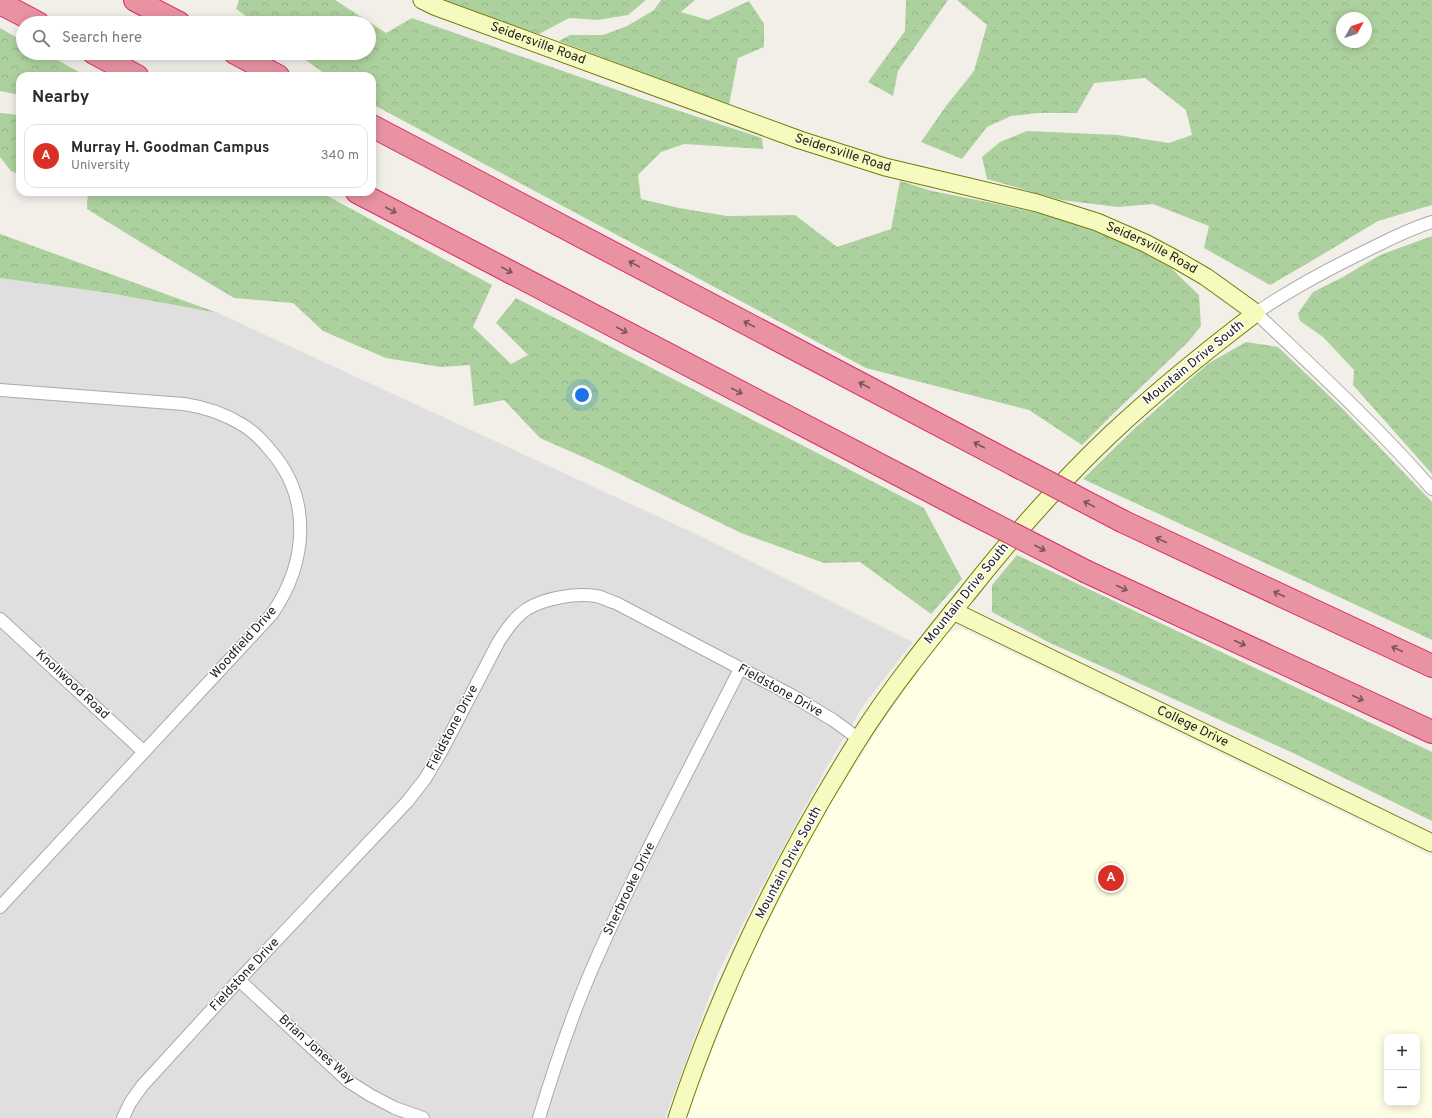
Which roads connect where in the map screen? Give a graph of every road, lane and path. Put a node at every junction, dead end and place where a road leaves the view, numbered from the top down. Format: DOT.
graph roads {
  1 [pos="135,0"];
  2 [pos="422,0"];
  3 [pos="0,3"];
  4 [pos="25,16"];
  5 [pos="166,16"];
  6 [pos="107,60"];
  7 [pos="248,60"];
  8 [pos="130,72"];
  9 [pos="271,72"];
  10 [pos="376,128"];
  11 [pos="365,196"];
  12 [pos="1432,222"];
  13 [pos="1256,313"];
  14 [pos="0,390"];
  15 [pos="1432,489"];
  16 [pos="953,611"];
  17 [pos="0,619"];
  18 [pos="1432,666"];
  19 [pos="740,669"];
  20 [pos="1432,732"];
  21 [pos="859,739"];
  22 [pos="144,752"];
  23 [pos="1432,843"];
  24 [pos="0,907"];
  25 [pos="239,980"];
  26 [pos="123,1118"];
  27 [pos="423,1118"];
  28 [pos="539,1118"];
  29 [pos="677,1118"];
  1 -- 5 [label="highway"];
  2 -- 13 [label="street, Seidersville Road"];
  3 -- 4 [label="highway"];
  6 -- 8 [label="highway"];
  7 -- 9 [label="highway"];
  18 -- 10 [label="highway, one-way, bridge"];
  11 -- 20 [label="highway, one-way, bridge"];
  12 -- 13 [label="street, Mountain Drive South"];
  13 -- 15 [label="street"];
  13 -- 16 [label="street, Mountain Drive South"];
  14 -- 22 [label="street, Woodfield Drive"];
  16 -- 21 [label="street, Mountain Drive South"];
  16 -- 23 [label="street, College Drive"];
  17 -- 22 [label="street, Knollwood Road"];
  19 -- 21 [label="street, Fieldstone Drive"];
  19 -- 25 [label="street, Fieldstone Drive"];
  19 -- 28 [label="street, Sherbrooke Drive"];
  21 -- 29 [label="street, Mountain Drive South"];
  22 -- 24 [label="street, Woodfield Drive"];
  25 -- 26 [label="street, Fieldstone Drive"];
  25 -- 27 [label="street, Brian Jones Way"];
}
